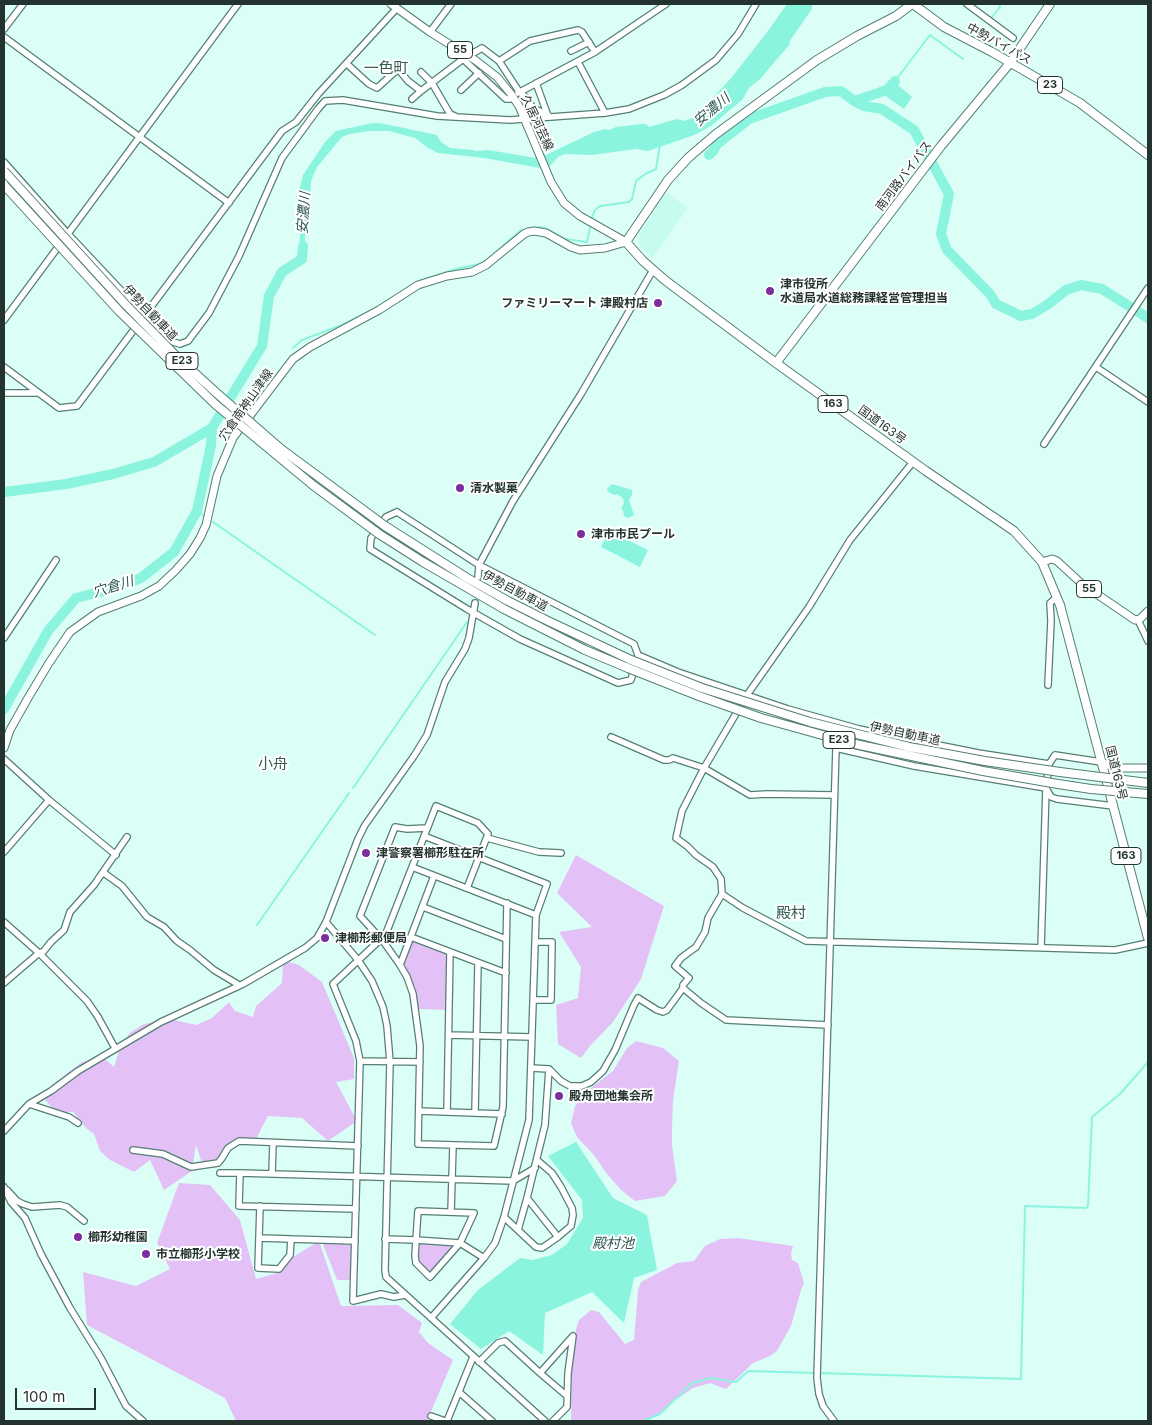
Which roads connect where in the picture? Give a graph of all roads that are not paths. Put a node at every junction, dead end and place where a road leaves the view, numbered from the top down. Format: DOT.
graph roads {
  1 [pos="22,4"];
  2 [pos="238,4"];
  3 [pos="451,4"];
  4 [pos="666,4"];
  5 [pos="756,4"];
  6 [pos="913,4"];
  7 [pos="966,4"];
  8 [pos="1050,4"];
  9 [pos="394,6"];
  10 [pos="4,29"];
  11 [pos="430,32"];
  12 [pos="4,37"];
  13 [pos="1013,38"];
  14 [pos="589,42"];
  15 [pos="571,51"];
  16 [pos="595,52"];
  17 [pos="466,57"];
  18 [pos="499,61"];
  19 [pos="578,62"];
  20 [pos="1010,63"];
  21 [pos="347,64"];
  22 [pos="421,72"];
  23 [pos="479,73"];
  24 [pos="432,82"];
  25 [pos="536,83"];
  26 [pos="461,90"];
  27 [pos="322,91"];
  28 [pos="421,91"];
  29 [pos="519,93"];
  30 [pos="412,99"];
  31 [pos="510,99"];
  32 [pos="318,109"];
  33 [pos="605,113"];
  34 [pos="548,116"];
  35 [pos="459,118"];
  36 [pos="525,120"];
  37 [pos="140,137"];
  38 [pos="1148,155"];
  39 [pos="4,162"];
  40 [pos="4,171"];
  41 [pos="4,185"];
  42 [pos="229,203"];
  43 [pos="68,234"];
  44 [pos="626,242"];
  45 [pos="654,270"];
  46 [pos="1148,288"];
  47 [pos="145,316"];
  48 [pos="4,320"];
  49 [pos="776,363"];
  50 [pos="4,367"];
  51 [pos="1096,367"];
  52 [pos="4,393"];
  53 [pos="39,394"];
  54 [pos="1148,402"];
  55 [pos="1044,444"];
  56 [pos="913,462"];
  57 [pos="56,560"];
  58 [pos="1042,562"];
  59 [pos="479,565"];
  60 [pos="478,577"];
  61 [pos="1057,597"];
  62 [pos="474,603"];
  63 [pos="472,610"];
  64 [pos="1148,611"];
  65 [pos="1138,620"];
  66 [pos="4,638"];
  67 [pos="1148,641"];
  68 [pos="638,654"];
  69 [pos="1048,685"];
  70 [pos="748,695"];
  71 [pos="612,737"];
  72 [pos="4,748"];
  73 [pos="4,759"];
  74 [pos="1101,762"];
  75 [pos="1049,764"];
  76 [pos="704,768"];
  77 [pos="1148,768"];
  78 [pos="1148,783"];
  79 [pos="1046,788"];
  80 [pos="1148,794"];
  81 [pos="834,795"];
  82 [pos="49,800"];
  83 [pos="1112,806"];
  84 [pos="427,828"];
  85 [pos="424,836"];
  86 [pos="128,837"];
  87 [pos="487,838"];
  88 [pos="4,852"];
  89 [pos="561,852"];
  90 [pos="116,855"];
  91 [pos="479,858"];
  92 [pos="412,867"];
  93 [pos="104,873"];
  94 [pos="434,876"];
  95 [pos="467,888"];
  96 [pos="722,894"];
  97 [pos="507,903"];
  98 [pos="422,907"];
  99 [pos="536,914"];
  100 [pos="4,922"];
  101 [pos="326,922"];
  102 [pos="411,937"];
  103 [pos="1148,938"];
  104 [pos="506,939"];
  105 [pos="382,940"];
  106 [pos="830,941"];
  107 [pos="535,942"];
  108 [pos="1148,943"];
  109 [pos="1041,948"];
  110 [pos="450,952"];
  111 [pos="39,953"];
  112 [pos="358,960"];
  113 [pos="478,963"];
  114 [pos="400,965"];
  115 [pos="506,973"];
  116 [pos="4,983"];
  117 [pos="240,985"];
  118 [pos="683,988"];
  119 [pos="533,1000"];
  120 [pos="828,1025"];
  121 [pos="449,1035"];
  122 [pos="476,1035"];
  123 [pos="504,1036"];
  124 [pos="532,1037"];
  125 [pos="115,1048"];
  126 [pos="360,1061"];
  127 [pos="390,1062"];
  128 [pos="420,1062"];
  129 [pos="532,1068"];
  130 [pos="549,1068"];
  131 [pos="29,1104"];
  132 [pos="419,1111"];
  133 [pos="447,1112"];
  134 [pos="475,1113"];
  135 [pos="502,1114"];
  136 [pos="78,1123"];
  137 [pos="4,1131"];
  138 [pos="273,1143"];
  139 [pos="453,1145"];
  140 [pos="358,1146"];
  141 [pos="133,1150"];
  142 [pos="537,1160"];
  143 [pos="535,1168"];
  144 [pos="220,1173"];
  145 [pos="240,1173"];
  146 [pos="272,1174"];
  147 [pos="357,1177"];
  148 [pos="387,1178"];
  149 [pos="452,1180"];
  150 [pos="514,1181"];
  151 [pos="4,1187"];
  152 [pos="527,1198"];
  153 [pos="260,1206"];
  154 [pos="356,1209"];
  155 [pos="451,1212"];
  156 [pos="504,1218"];
  157 [pos="84,1221"];
  158 [pos="518,1230"];
  159 [pos="259,1238"];
  160 [pos="385,1238"];
  161 [pos="558,1238"];
  162 [pos="291,1239"];
  163 [pos="416,1240"];
  164 [pos="355,1241"];
  165 [pos="460,1243"];
  166 [pos="484,1258"];
  167 [pos="405,1294"];
  168 [pos="431,1318"];
  169 [pos="473,1357"];
  170 [pos="479,1362"];
  171 [pos="540,1373"];
  172 [pos="459,1392"];
  173 [pos="567,1396"];
  174 [pos="432,1416"];
  175 [pos="144,1421"];
  176 [pos="446,1421"];
  177 [pos="492,1421"];
  178 [pos="545,1421"];
  179 [pos="553,1421"];
  180 [pos="834,1421"];
  1 -- 10 [label="street"];
  2 -- 37 [label="street"];
  3 -- 11 [label="street"];
  4 -- 16 [label="street"];
  5 -- 33 [label="street"];
  6 -- 20 [label="highway, 中勢バイパス / 23"];
  6 -- 44 [label="highway"];
  7 -- 13 [label="street"];
  8 -- 20 [label="highway, 南河路バイパス"];
  9 -- 11 [label="main road, 久居河芸線 / 55"];
  9 -- 21 [label="street"];
  11 -- 17 [label="main road, 久居河芸線 / 55"];
  12 -- 37 [label="street"];
  14 -- 15 [label="street"];
  14 -- 16 [label="street"];
  14 -- 18 [label="street"];
  16 -- 19 [label="street"];
  17 -- 18 [label="street"];
  17 -- 23 [label="street"];
  17 -- 24 [label="street"];
  17 -- 36 [label="main road, 久居河芸線 / 55"];
  18 -- 29 [label="street"];
  19 -- 25 [label="street"];
  19 -- 33 [label="street"];
  20 -- 38 [label="highway, 中勢バイパス / 23"];
  20 -- 49 [label="highway, 南河路バイパス"];
  21 -- 27 [label="street"];
  21 -- 28 [label="street"];
  22 -- 24 [label="street"];
  23 -- 26 [label="street"];
  23 -- 31 [label="street"];
  24 -- 28 [label="street"];
  24 -- 35 [label="street"];
  25 -- 29 [label="street"];
  25 -- 34 [label="street"];
  27 -- 32 [label="street"];
  27 -- 42 [label="street"];
  28 -- 30 [label="street"];
  29 -- 34 [label="street"];
  32 -- 35 [label="street"];
  32 -- 47 [label="street"];
  33 -- 34 [label="street"];
  34 -- 36 [label="street"];
  35 -- 36 [label="street"];
  36 -- 44 [label="main road, 久居河芸線 / 55"];
  37 -- 42 [label="street"];
  37 -- 43 [label="street"];
  39 -- 43 [label="street"];
  40 -- 78 [label="highway, 伊勢自動車道 / E23, bridge"];
  41 -- 80 [label="highway, 伊勢自動車道 / E23, bridge"];
  42 -- 47 [label="street"];
  43 -- 47 [label="street"];
  43 -- 48 [label="street"];
  44 -- 45 [label="highway, 国道163号 / 163"];
  44 -- 72 [label="main road, 穴倉南神山津線"];
  45 -- 49 [label="highway, 国道163号 / 163"];
  45 -- 59 [label="street"];
  46 -- 51 [label="street"];
  47 -- 53 [label="street"];
  49 -- 56 [label="highway, 国道163号 / 163"];
  50 -- 53 [label="street"];
  51 -- 54 [label="street"];
  51 -- 55 [label="street"];
  52 -- 53 [label="street"];
  56 -- 58 [label="highway, 国道163号 / 163"];
  56 -- 70 [label="street"];
  57 -- 66 [label="street"];
  58 -- 61 [label="highway, 国道163号 / 163"];
  58 -- 65 [label="main road, 55"];
  59 -- 60 [label="street"];
  59 -- 63 [label="street"];
  59 -- 68 [label="street"];
  61 -- 69 [label="street"];
  61 -- 74 [label="highway, 国道163号 / 163"];
  62 -- 63 [label="street"];
  63 -- 68 [label="street"];
  63 -- 101 [label="street"];
  64 -- 65 [label="main road"];
  65 -- 67 [label="street"];
  68 -- 70 [label="street"];
  70 -- 75 [label="street"];
  70 -- 76 [label="street"];
  71 -- 76 [label="street"];
  73 -- 82 [label="street"];
  74 -- 75 [label="street"];
  74 -- 77 [label="main road"];
  74 -- 83 [label="highway, 国道163号 / 163"];
  75 -- 79 [label="street"];
  76 -- 81 [label="street"];
  76 -- 96 [label="street"];
  79 -- 81 [label="street"];
  79 -- 83 [label="street"];
  79 -- 109 [label="street"];
  81 -- 106 [label="street"];
  82 -- 88 [label="street"];
  82 -- 90 [label="street"];
  83 -- 103 [label="highway, 国道163号 / 163"];
  84 -- 85 [label="street"];
  84 -- 87 [label="street"];
  84 -- 105 [label="street"];
  85 -- 91 [label="street"];
  85 -- 92 [label="street"];
  86 -- 90 [label="street"];
  87 -- 89 [label="street"];
  87 -- 91 [label="street"];
  90 -- 93 [label="street"];
  91 -- 95 [label="street"];
  91 -- 99 [label="street"];
  92 -- 94 [label="street"];
  92 -- 105 [label="street"];
  93 -- 111 [label="street"];
  93 -- 117 [label="street"];
  94 -- 95 [label="street"];
  94 -- 98 [label="street"];
  95 -- 97 [label="street"];
  96 -- 106 [label="street"];
  96 -- 118 [label="street"];
  97 -- 99 [label="street"];
  97 -- 104 [label="street"];
  98 -- 102 [label="street"];
  98 -- 104 [label="street"];
  99 -- 107 [label="street"];
  100 -- 111 [label="street"];
  101 -- 112 [label="street"];
  101 -- 117 [label="street"];
  102 -- 110 [label="street"];
  102 -- 114 [label="street"];
  104 -- 115 [label="street"];
  105 -- 112 [label="street"];
  105 -- 114 [label="street"];
  106 -- 109 [label="street"];
  106 -- 120 [label="street"];
  107 -- 119 [label="street"];
  107 -- 119 [label="street"];
  108 -- 109 [label="street"];
  110 -- 113 [label="street"];
  110 -- 121 [label="street"];
  111 -- 116 [label="street"];
  111 -- 125 [label="street"];
  112 -- 126 [label="street"];
  112 -- 127 [label="street"];
  113 -- 115 [label="street"];
  113 -- 122 [label="street"];
  114 -- 128 [label="street"];
  115 -- 123 [label="street"];
  117 -- 125 [label="street"];
  118 -- 120 [label="street"];
  118 -- 130 [label="street"];
  119 -- 124 [label="street"];
  120 -- 180 [label="street"];
  121 -- 122 [label="street"];
  121 -- 133 [label="street"];
  122 -- 123 [label="street"];
  122 -- 134 [label="street"];
  123 -- 124 [label="street"];
  123 -- 135 [label="street"];
  124 -- 129 [label="street"];
  125 -- 131 [label="street"];
  126 -- 127 [label="street"];
  126 -- 140 [label="street"];
  127 -- 128 [label="street"];
  127 -- 148 [label="street"];
  128 -- 132 [label="street"];
  129 -- 130 [label="street"];
  129 -- 150 [label="street"];
  130 -- 142 [label="street"];
  131 -- 136 [label="street"];
  131 -- 137 [label="street"];
  132 -- 133 [label="street"];
  132 -- 139 [label="street"];
  133 -- 134 [label="street"];
  134 -- 135 [label="street"];
  135 -- 139 [label="street"];
  138 -- 140 [label="street"];
  138 -- 141 [label="street"];
  138 -- 146 [label="street"];
  139 -- 149 [label="street"];
  140 -- 147 [label="street"];
  142 -- 143 [label="street"];
  142 -- 161 [label="street"];
  143 -- 150 [label="street"];
  143 -- 152 [label="street"];
  144 -- 145 [label="street"];
  145 -- 146 [label="street"];
  145 -- 153 [label="street"];
  146 -- 147 [label="street"];
  147 -- 148 [label="street"];
  147 -- 154 [label="street"];
  148 -- 149 [label="street"];
  148 -- 160 [label="street"];
  149 -- 150 [label="street"];
  149 -- 155 [label="street"];
  150 -- 156 [label="street"];
  151 -- 157 [label="street"];
  151 -- 175 [label="street"];
  152 -- 158 [label="street"];
  152 -- 161 [label="street"];
  153 -- 154 [label="street"];
  153 -- 159 [label="street"];
  154 -- 164 [label="street"];
  155 -- 163 [label="street"];
  155 -- 165 [label="street"];
  156 -- 158 [label="street"];
  156 -- 166 [label="street"];
  158 -- 161 [label="street"];
  159 -- 162 [label="street"];
  159 -- 162 [label="street"];
  160 -- 163 [label="street"];
  160 -- 167 [label="street"];
  162 -- 164 [label="street"];
  163 -- 165 [label="street"];
  163 -- 165 [label="street"];
  164 -- 167 [label="street"];
  165 -- 166 [label="street"];
  166 -- 168 [label="street"];
  167 -- 168 [label="street"];
  168 -- 169 [label="street"];
  169 -- 170 [label="street"];
  169 -- 172 [label="street"];
  170 -- 171 [label="street"];
  170 -- 178 [label="street"];
  171 -- 173 [label="street"];
  171 -- 173 [label="street"];
  172 -- 176 [label="street"];
  172 -- 177 [label="street"];
  173 -- 179 [label="street"];
  174 -- 176 [label="street"];
}
